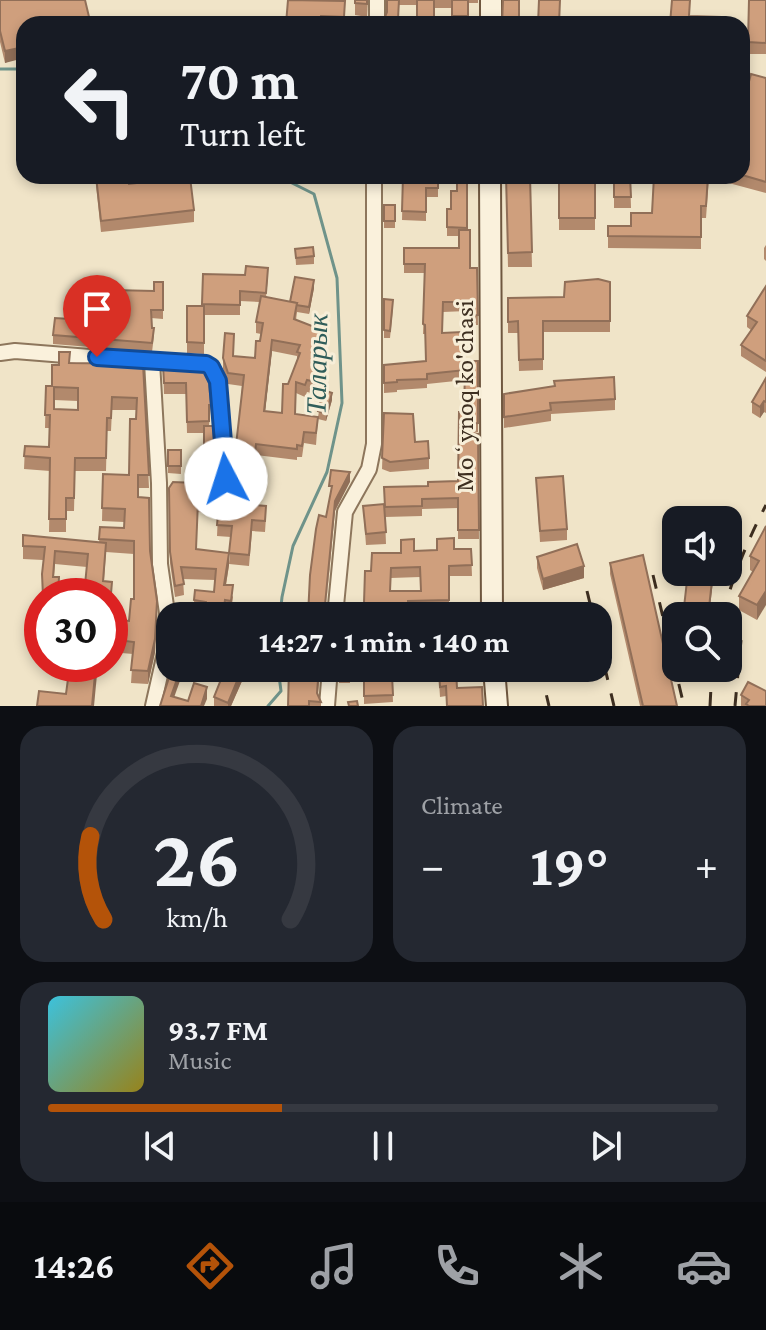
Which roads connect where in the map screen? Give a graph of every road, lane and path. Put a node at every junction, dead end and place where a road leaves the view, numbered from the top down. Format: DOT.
graph roads {
  1 [pos="374,184"];
  2 [pos="490,184"];
  3 [pos="0,353"];
  4 [pos="152,362"];
  5 [pos="174,484"];
  6 [pos="336,602"];
  7 [pos="492,602"];
  8 [pos="329,682"];
  9 [pos="495,682"];
  10 [pos="153,706"];
  11 [pos="327,706"];
  12 [pos="497,706"];
  1 -- 6 [label="street"];
  2 -- 7 [label="street, Moʻynoq ko'chasi"];
  3 -- 4 [label="street"];
  4 -- 5 [label="street"];
  4 -- 5 [label="street"];
  5 -- 10 [label="street"];
  8 -- 11 [label="street"];
  9 -- 12 [label="street"];
}
